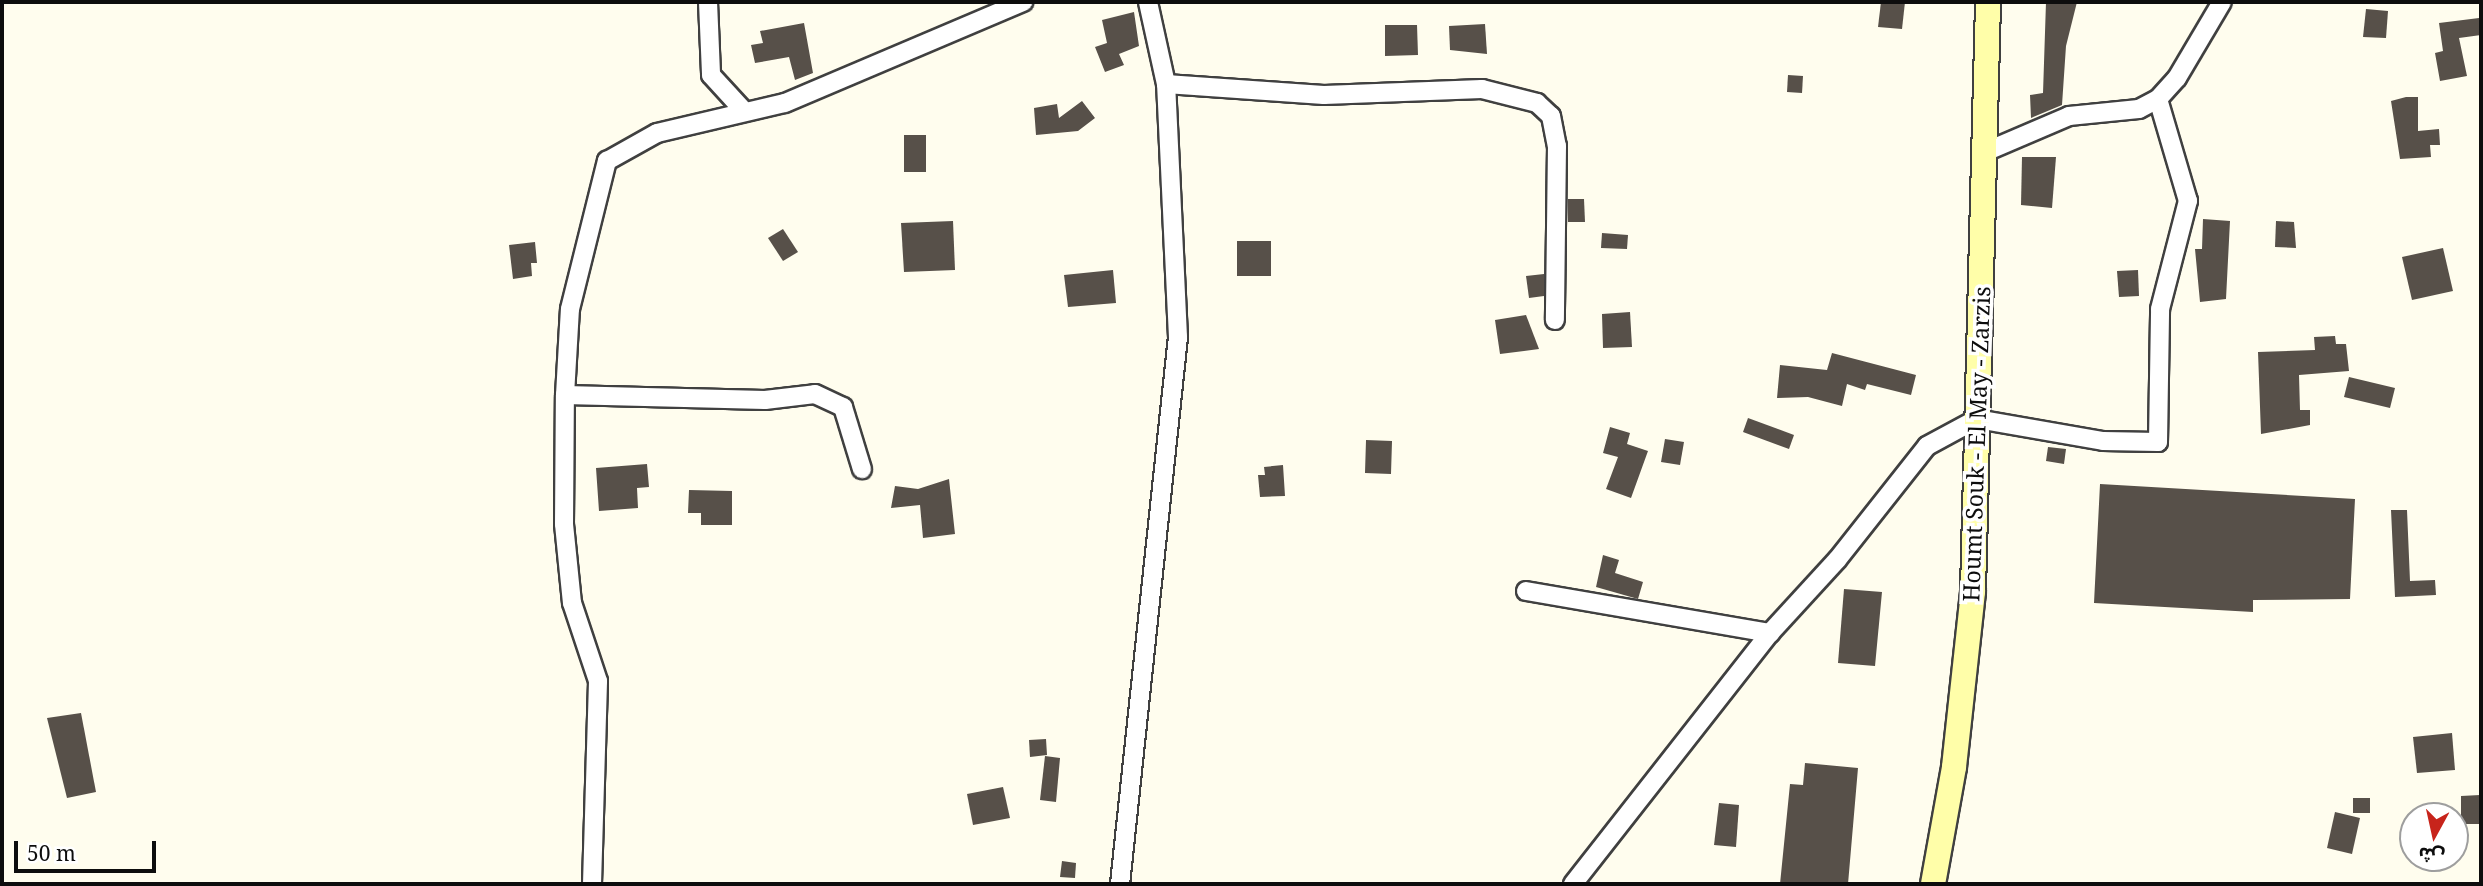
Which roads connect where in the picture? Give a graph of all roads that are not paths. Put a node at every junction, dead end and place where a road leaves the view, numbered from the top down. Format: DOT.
graph roads {
  1 [pos="708,2"];
  2 [pos="1023,2"];
  3 [pos="1148,2"];
  4 [pos="1988,2"];
  5 [pos="2222,2"];
  6 [pos="1166,84"];
  7 [pos="2158,99"];
  8 [pos="744,111"];
  9 [pos="1985,152"];
  10 [pos="1555,320"];
  11 [pos="565,395"];
  12 [pos="1978,419"];
  13 [pos="862,469"];
  14 [pos="1525,592"];
  15 [pos="1770,632"];
  16 [pos="592,884"];
  17 [pos="1120,884"];
  18 [pos="1573,884"];
  19 [pos="1933,884"];
  1 -- 8 [label="street"];
  2 -- 8 [label="street"];
  3 -- 6 [label="street"];
  4 -- 9 [label="main road, Houmt Souk - El May - Zarzis"];
  5 -- 7 [label="street"];
  6 -- 10 [label="street"];
  6 -- 17 [label="street"];
  7 -- 9 [label="street"];
  7 -- 12 [label="street"];
  8 -- 11 [label="street"];
  9 -- 12 [label="main road, Houmt Souk - El May - Zarzis"];
  11 -- 13 [label="street"];
  11 -- 16 [label="street"];
  12 -- 15 [label="street"];
  12 -- 19 [label="main road, Houmt Souk - El May - Zarzis"];
  14 -- 15 [label="street"];
  15 -- 18 [label="street"];
}
